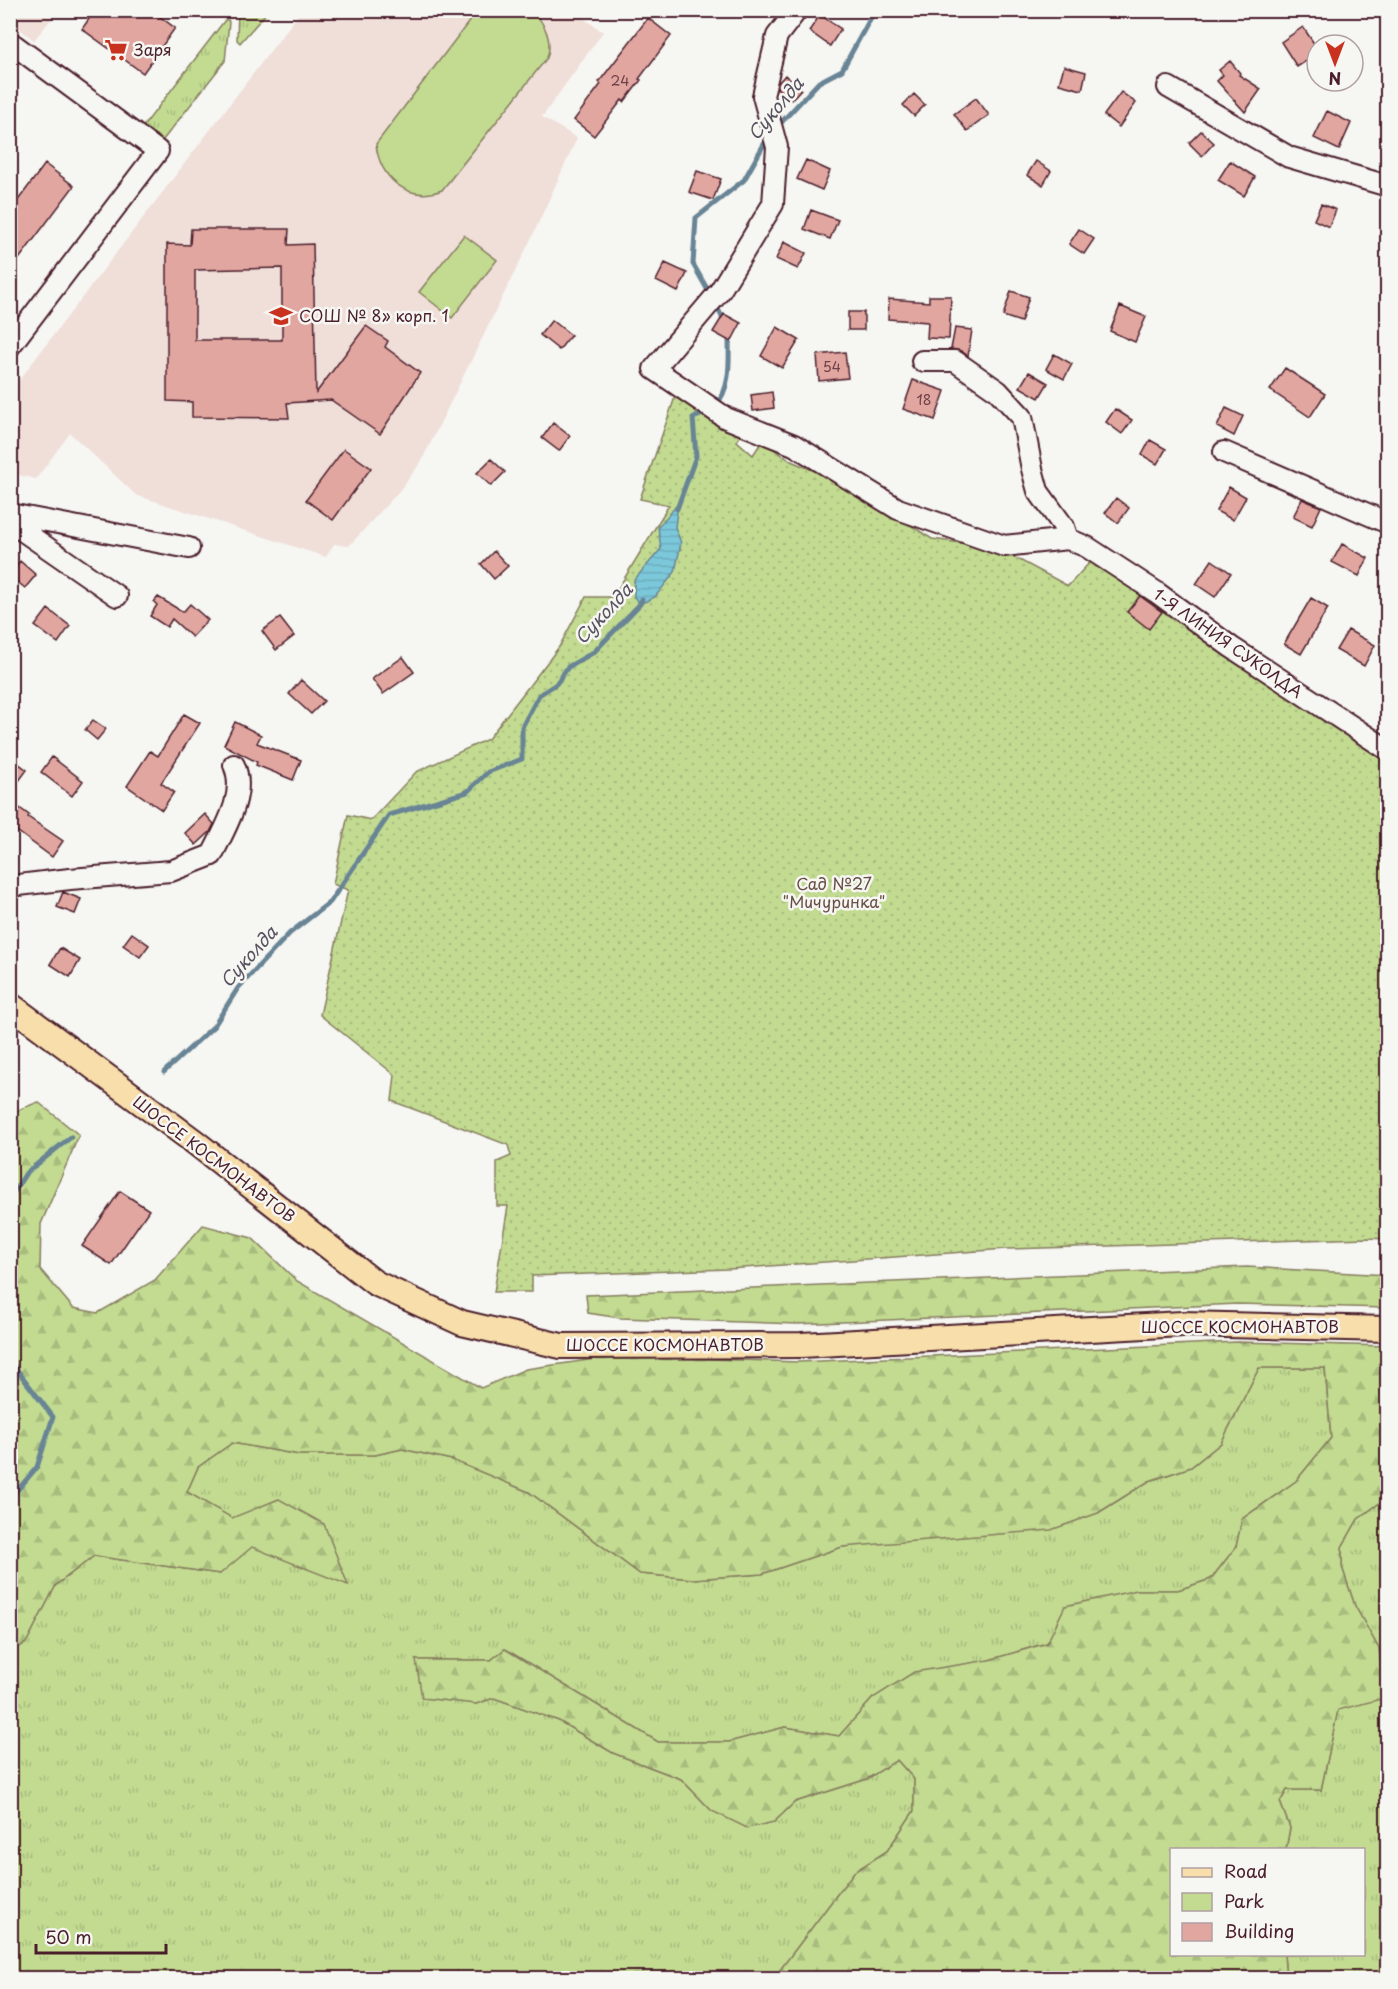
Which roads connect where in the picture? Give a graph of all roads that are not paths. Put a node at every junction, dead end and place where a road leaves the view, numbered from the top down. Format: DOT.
graph roads {
  1 [pos="797,10"];
  2 [pos="10,42"];
  3 [pos="1168,87"];
  4 [pos="1388,186"];
  5 [pos="10,346"];
  6 [pos="922,361"];
  7 [pos="1224,452"];
  8 [pos="10,514"];
  9 [pos="10,522"];
  10 [pos="1388,523"];
  11 [pos="1068,539"];
  12 [pos="189,548"];
  13 [pos="117,596"];
  14 [pos="1388,750"];
  15 [pos="234,765"];
  16 [pos="10,886"];
  17 [pos="10,1005"];
  18 [pos="1388,1329"];
  1 -- 11 [label="street"];
  2 -- 5 [label="street"];
  3 -- 4 [label="street"];
  6 -- 11 [label="street"];
  7 -- 10 [label="street"];
  8 -- 12 [label="street"];
  9 -- 13 [label="street"];
  11 -- 14 [label="street, 1-Я ЛИНИЯ СУКОЛДА"];
  15 -- 16 [label="street"];
  17 -- 18 [label="main road, ШОССЕ КОСМОНАВТОВ"];
}
